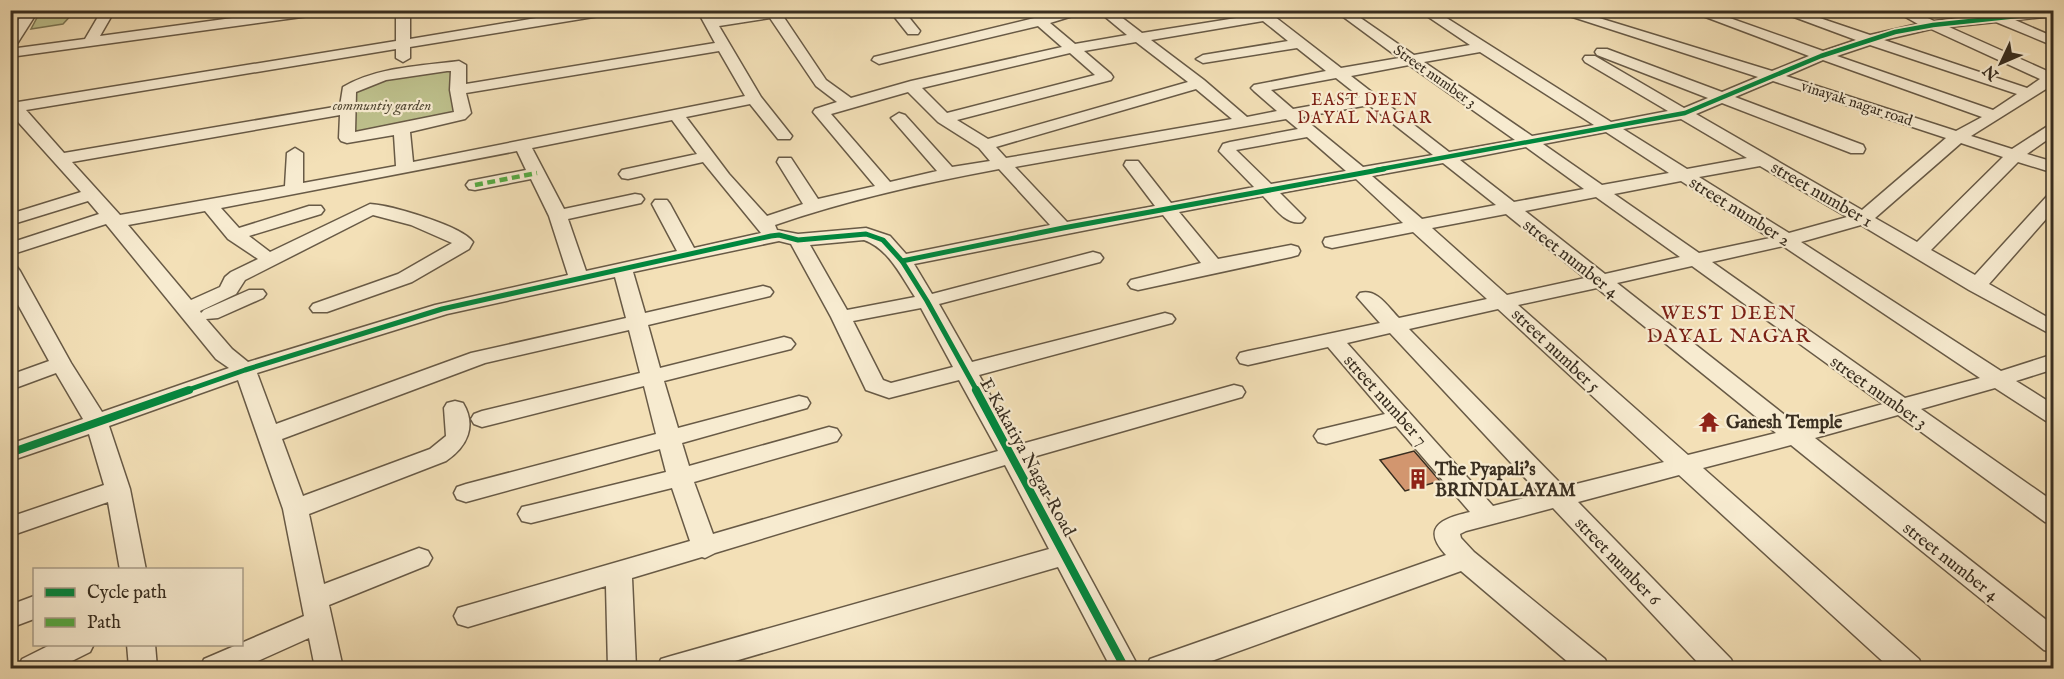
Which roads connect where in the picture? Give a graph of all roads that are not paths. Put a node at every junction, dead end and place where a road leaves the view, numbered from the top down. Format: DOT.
graph roads {
  1 [pos="109,10"];
  2 [pos="324,10"];
  3 [pos="403,10"];
  4 [pos="612,10"];
  5 [pos="895,10"];
  6 [pos="1086,10"];
  7 [pos="1103,10"];
  8 [pos="1340,10"];
  9 [pos="1424,10"];
  10 [pos="1557,10"];
  11 [pos="1693,10"];
  12 [pos="1899,10"];
  13 [pos="1981,10"];
  14 [pos="32,11"];
  15 [pos="778,11"];
  16 [pos="1784,11"];
  17 [pos="2054,12"];
  18 [pos="10,14"];
  19 [pos="1261,14"];
  20 [pos="292,15"];
  21 [pos="707,17"];
  22 [pos="1997,17"];
  23 [pos="1039,20"];
  24 [pos="1933,25"];
  25 [pos="913,31"];
  26 [pos="290,32"];
  27 [pos="1138,36"];
  28 [pos="1871,40"];
  29 [pos="90,42"];
  30 [pos="2054,42"];
  31 [pos="1299,43"];
  32 [pos="10,44"];
  33 [pos="403,44"];
  34 [pos="724,46"];
  35 [pos="1482,47"];
  36 [pos="1074,48"];
  37 [pos="10,53"];
  38 [pos="1821,56"];
  39 [pos="1203,59"];
  40 [pos="1410,59"];
  41 [pos="879,60"];
  42 [pos="1337,73"];
  43 [pos="404,74"];
  44 [pos="1771,76"];
  45 [pos="2052,80"];
  46 [pos="1199,83"];
  47 [pos="911,86"];
  48 [pos="458,90"];
  49 [pos="2028,93"];
  50 [pos="1721,98"];
  51 [pos="754,99"];
  52 [pos="1371,100"];
  53 [pos="849,104"];
  54 [pos="12,106"];
  55 [pos="348,109"];
  56 [pos="1685,113"];
  57 [pos="676,114"];
  58 [pos="1290,114"];
  59 [pos="1995,116"];
  60 [pos="899,118"];
  61 [pos="944,118"];
  62 [pos="1243,121"];
  63 [pos="1607,127"];
  64 [pos="2054,127"];
  65 [pos="402,129"];
  66 [pos="1310,132"];
  67 [pos="784,136"];
  68 [pos="1959,136"];
  69 [pos="1530,142"];
  70 [pos="985,145"];
  71 [pos="523,146"];
  72 [pos="1857,149"];
  73 [pos="295,153"];
  74 [pos="2015,155"];
  75 [pos="708,156"];
  76 [pos="1446,157"];
  77 [pos="59,159"];
  78 [pos="1763,160"];
  79 [pos="785,162"];
  80 [pos="1002,163"];
  81 [pos="1132,165"];
  82 [pos="405,168"];
  83 [pos="2054,168"];
  84 [pos="537,173"];
  85 [pos="948,173"];
  86 [pos="1359,173"];
  87 [pos="628,174"];
  88 [pos="1683,175"];
  89 [pos="475,185"];
  90 [pos="886,188"];
  91 [pos="294,190"];
  92 [pos="1599,190"];
  93 [pos="1267,191"];
  94 [pos="90,195"];
  95 [pos="635,199"];
  96 [pos="2054,199"];
  97 [pos="208,204"];
  98 [pos="661,204"];
  99 [pos="813,206"];
  100 [pos="1508,208"];
  101 [pos="1169,209"];
  102 [pos="315,210"];
  103 [pos="558,216"];
  104 [pos="1296,218"];
  105 [pos="1864,218"];
  106 [pos="113,219"];
  107 [pos="10,220"];
  108 [pos="1418,226"];
  109 [pos="1063,228"];
  110 [pos="768,229"];
  111 [pos="235,235"];
  112 [pos="798,240"];
  113 [pos="1786,240"];
  114 [pos="1332,242"];
  115 [pos="10,249"];
  116 [pos="1920,250"];
  117 [pos="1291,251"];
  118 [pos="687,253"];
  119 [pos="262,254"];
  120 [pos="1093,258"];
  121 [pos="1694,259"];
  122 [pos="902,261"];
  123 [pos="1213,266"];
  124 [pos="622,268"];
  125 [pos="10,271"];
  126 [pos="578,278"];
  127 [pos="1599,280"];
  128 [pos="1138,284"];
  129 [pos="1976,286"];
  130 [pos="764,292"];
  131 [pos="256,294"];
  132 [pos="1367,297"];
  133 [pos="927,301"];
  134 [pos="1502,301"];
  135 [pos="320,308"];
  136 [pos="193,315"];
  137 [pos="841,317"];
  138 [pos="1165,319"];
  139 [pos="2049,320"];
  140 [pos="636,321"];
  141 [pos="1393,325"];
  142 [pos="1330,338"];
  143 [pos="784,345"];
  144 [pos="1248,358"];
  145 [pos="2054,361"];
  146 [pos="61,364"];
  147 [pos="245,370"];
  148 [pos="964,372"];
  149 [pos="654,376"];
  150 [pos="1997,380"];
  151 [pos="10,383"];
  152 [pos="1234,392"];
  153 [pos="799,403"];
  154 [pos="455,408"];
  155 [pos="1900,408"];
  156 [pos="2054,416"];
  157 [pos="1402,417"];
  158 [pos="482,419"];
  159 [pos="97,424"];
  160 [pos="270,435"];
  161 [pos="829,435"];
  162 [pos="670,436"];
  163 [pos="1326,436"];
  164 [pos="1795,436"];
  165 [pos="10,453"];
  166 [pos="1012,455"];
  167 [pos="1681,465"];
  168 [pos="680,477"];
  169 [pos="118,489"];
  170 [pos="466,492"];
  171 [pos="1559,499"];
  172 [pos="295,509"];
  173 [pos="531,514"];
  174 [pos="2054,515"];
  175 [pos="1488,516"];
  176 [pos="10,527"];
  177 [pos="705,548"];
  178 [pos="1064,555"];
  179 [pos="419,558"];
  180 [pos="1465,559"];
  181 [pos="131,568"];
  182 [pos="619,573"];
  183 [pos="33,607"];
  184 [pos="317,611"];
  185 [pos="468,616"];
  186 [pos="10,617"];
  187 [pos="2054,642"];
  188 [pos="78,646"];
  189 [pos="141,646"];
  190 [pos="32,669"];
  191 [pos="143,669"];
  192 [pos="214,669"];
  193 [pos="329,669"];
  194 [pos="622,669"];
  195 [pos="671,669"];
  196 [pos="1125,669"];
  197 [pos="1160,669"];
  198 [pos="1595,669"];
  199 [pos="1721,669"];
  200 [pos="1909,669"];
  1 -- 29 [label="street"];
  2 -- 20 [label="street"];
  3 -- 33 [label="street"];
  4 -- 33 [label="street"];
  5 -- 25 [label="street"];
  6 -- 23 [label="street"];
  7 -- 27 [label="street"];
  8 -- 40 [label="street, Street number 3"];
  9 -- 35 [label="street, street number 2"];
  10 -- 44 [label="street, vinayak nagar road"];
  11 -- 38 [label="street"];
  12 -- 24 [label="street"];
  13 -- 22 [label="street"];
  14 -- 18 [label="street"];
  14 -- 32 [label="street"];
  15 -- 21 [label="street"];
  15 -- 53 [label="street"];
  16 -- 28 [label="street"];
  17 -- 22 [label="street"];
  19 -- 27 [label="street"];
  19 -- 31 [label="street, street number 4"];
  20 -- 26 [label="street"];
  20 -- 29 [label="street"];
  21 -- 34 [label="street"];
  22 -- 24 [label="street"];
  22 -- 30 [label="street"];
  23 -- 36 [label="street"];
  23 -- 41 [label="street"];
  24 -- 28 [label="street"];
  24 -- 45 [label="street"];
  27 -- 36 [label="street"];
  27 -- 46 [label="street"];
  28 -- 38 [label="street"];
  28 -- 49 [label="street"];
  29 -- 37 [label="street"];
  31 -- 39 [label="street"];
  31 -- 42 [label="street, street number 4"];
  33 -- 43 [label="street"];
  33 -- 54 [label="street"];
  34 -- 48 [label="street"];
  34 -- 51 [label="street"];
  35 -- 40 [label="street"];
  35 -- 63 [label="street, street number 2"];
  36 -- 47 [label="street"];
  36 -- 61 [label="street"];
  38 -- 44 [label="street"];
  38 -- 59 [label="street"];
  40 -- 42 [label="street"];
  40 -- 69 [label="street, Street number 3"];
  42 -- 52 [label="street, street number 4"];
  42 -- 58 [label="street, street number 5"];
  43 -- 48 [label="street"];
  43 -- 55 [label="street"];
  44 -- 50 [label="street"];
  44 -- 68 [label="street, vinayak nagar road"];
  45 -- 49 [label="street"];
  46 -- 62 [label="street"];
  46 -- 70 [label="street"];
  47 -- 53 [label="street"];
  47 -- 61 [label="street"];
  48 -- 65 [label="street"];
  49 -- 59 [label="street"];
  50 -- 56 [label="street"];
  50 -- 56 [label="street, street number 1"];
  50 -- 72 [label="street"];
  51 -- 57 [label="street"];
  51 -- 67 [label="street"];
  52 -- 58 [label="street"];
  52 -- 76 [label="street, street number 4"];
  53 -- 90 [label="street"];
  54 -- 77 [label="street"];
  55 -- 65 [label="street"];
  55 -- 77 [label="street"];
  56 -- 63 [label="street"];
  56 -- 78 [label="street, street number 1"];
  57 -- 71 [label="street"];
  57 -- 75 [label="street"];
  58 -- 62 [label="street"];
  58 -- 66 [label="street, street number 5"];
  59 -- 68 [label="street"];
  60 -- 85 [label="street"];
  61 -- 70 [label="street"];
  62 -- 80 [label="street"];
  63 -- 69 [label="street"];
  63 -- 88 [label="street, street number 2"];
  64 -- 74 [label="street"];
  65 -- 82 [label="street"];
  66 -- 86 [label="street, street number 5"];
  66 -- 93 [label="street"];
  68 -- 74 [label="street, vinayak nagar road"];
  68 -- 105 [label="street"];
  69 -- 76 [label="street"];
  69 -- 92 [label="street, street number 3"];
  70 -- 80 [label="street"];
  71 -- 82 [label="street"];
  71 -- 84 [label="street"];
  73 -- 91 [label="street"];
  74 -- 83 [label="street, vinayak nagar road"];
  74 -- 116 [label="street"];
  75 -- 87 [label="street"];
  75 -- 110 [label="street"];
  76 -- 86 [label="street"];
  76 -- 100 [label="street, street number 4"];
  77 -- 94 [label="street"];
  78 -- 88 [label="street"];
  78 -- 105 [label="street, street number 1"];
  79 -- 99 [label="street"];
  80 -- 85 [label="street"];
  80 -- 109 [label="street"];
  81 -- 101 [label="street"];
  82 -- 91 [label="street"];
  84 -- 89 [label="street"];
  84 -- 103 [label="street"];
  85 -- 90 [label="street"];
  86 -- 93 [label="street"];
  86 -- 108 [label="street, street number 5"];
  88 -- 92 [label="street"];
  88 -- 113 [label="street, street number 2"];
  90 -- 99 [label="street"];
  91 -- 97 [label="street"];
  92 -- 100 [label="street"];
  92 -- 121 [label="street, street number 3"];
  93 -- 101 [label="street"];
  93 -- 104 [label="street"];
  94 -- 106 [label="street"];
  94 -- 107 [label="street"];
  95 -- 103 [label="street"];
  96 -- 129 [label="street"];
  97 -- 106 [label="street"];
  97 -- 111 [label="street"];
  98 -- 118 [label="street"];
  99 -- 110 [label="street"];
  100 -- 108 [label="street"];
  100 -- 127 [label="street, street number 4"];
  101 -- 109 [label="street"];
  101 -- 123 [label="street"];
  102 -- 111 [label="street"];
  103 -- 126 [label="street"];
  105 -- 113 [label="street"];
  105 -- 116 [label="street, street number 1"];
  106 -- 115 [label="street"];
  106 -- 136 [label="street"];
  108 -- 114 [label="street"];
  108 -- 134 [label="street, street number 5"];
  109 -- 122 [label="street"];
  110 -- 112 [label="street, E Kakatiya Nagar Road"];
  110 -- 118 [label="street"];
  111 -- 119 [label="street"];
  112 -- 122 [label="street, E Kakatiya Nagar Road"];
  112 -- 137 [label="street"];
  113 -- 121 [label="street"];
  113 -- 150 [label="street, street number 2"];
  116 -- 129 [label="street, street number 1"];
  117 -- 123 [label="street"];
  118 -- 124 [label="street"];
  120 -- 133 [label="street"];
  121 -- 127 [label="street"];
  121 -- 155 [label="street, street number 3"];
  122 -- 133 [label="street, E Kakatiya Nagar Road"];
  123 -- 128 [label="street"];
  124 -- 126 [label="street"];
  124 -- 140 [label="street"];
  125 -- 146 [label="street"];
  126 -- 147 [label="street"];
  127 -- 134 [label="street"];
  127 -- 164 [label="street, street number 4"];
  129 -- 139 [label="street, street number 1"];
  130 -- 140 [label="street"];
  131 -- 136 [label="street"];
  132 -- 141 [label="street, street number 6"];
  133 -- 137 [label="street"];
  133 -- 148 [label="street, E Kakatiya Nagar Road"];
  134 -- 141 [label="street"];
  134 -- 167 [label="street, street number 5"];
  135 -- 136 [label="street"];
  136 -- 147 [label="street"];
  137 -- 148 [label="street"];
  138 -- 148 [label="street"];
  140 -- 149 [label="street"];
  140 -- 160 [label="street"];
  141 -- 142 [label="street"];
  141 -- 171 [label="street, street number 6"];
  142 -- 144 [label="street"];
  142 -- 157 [label="street, street number 7"];
  143 -- 149 [label="street"];
  145 -- 150 [label="street"];
  146 -- 151 [label="street"];
  146 -- 159 [label="street"];
  147 -- 159 [label="street"];
  147 -- 160 [label="street"];
  148 -- 166 [label="street, E Kakatiya Nagar Road"];
  149 -- 158 [label="street"];
  149 -- 162 [label="street"];
  150 -- 155 [label="street"];
  150 -- 156 [label="street, street number 2"];
  152 -- 166 [label="street"];
  153 -- 162 [label="street"];
  154 -- 172 [label="street"];
  155 -- 164 [label="street"];
  155 -- 174 [label="street, street number 3"];
  157 -- 163 [label="street"];
  157 -- 175 [label="street, street number 7"];
  159 -- 165 [label="street"];
  159 -- 169 [label="street"];
  160 -- 172 [label="street"];
  161 -- 168 [label="street"];
  162 -- 168 [label="street"];
  162 -- 170 [label="street"];
  164 -- 167 [label="street"];
  164 -- 187 [label="street, street number 4"];
  166 -- 177 [label="street"];
  166 -- 178 [label="street, E Kakatiya Nagar Road"];
  167 -- 171 [label="street"];
  167 -- 200 [label="street, street number 5"];
  168 -- 173 [label="street"];
  168 -- 177 [label="street"];
  169 -- 176 [label="street"];
  169 -- 181 [label="street"];
  171 -- 175 [label="street"];
  171 -- 199 [label="street, street number 6"];
  172 -- 184 [label="street"];
  175 -- 180 [label="street"];
  177 -- 182 [label="street"];
  178 -- 195 [label="street"];
  178 -- 196 [label="street, E Kakatiya Nagar Road"];
  179 -- 184 [label="street"];
  180 -- 197 [label="street"];
  180 -- 198 [label="street"];
  182 -- 185 [label="street"];
  182 -- 194 [label="street"];
  183 -- 186 [label="street"];
  184 -- 192 [label="street"];
  184 -- 193 [label="street"];
  188 -- 190 [label="street"];
  189 -- 191 [label="street"];
}
